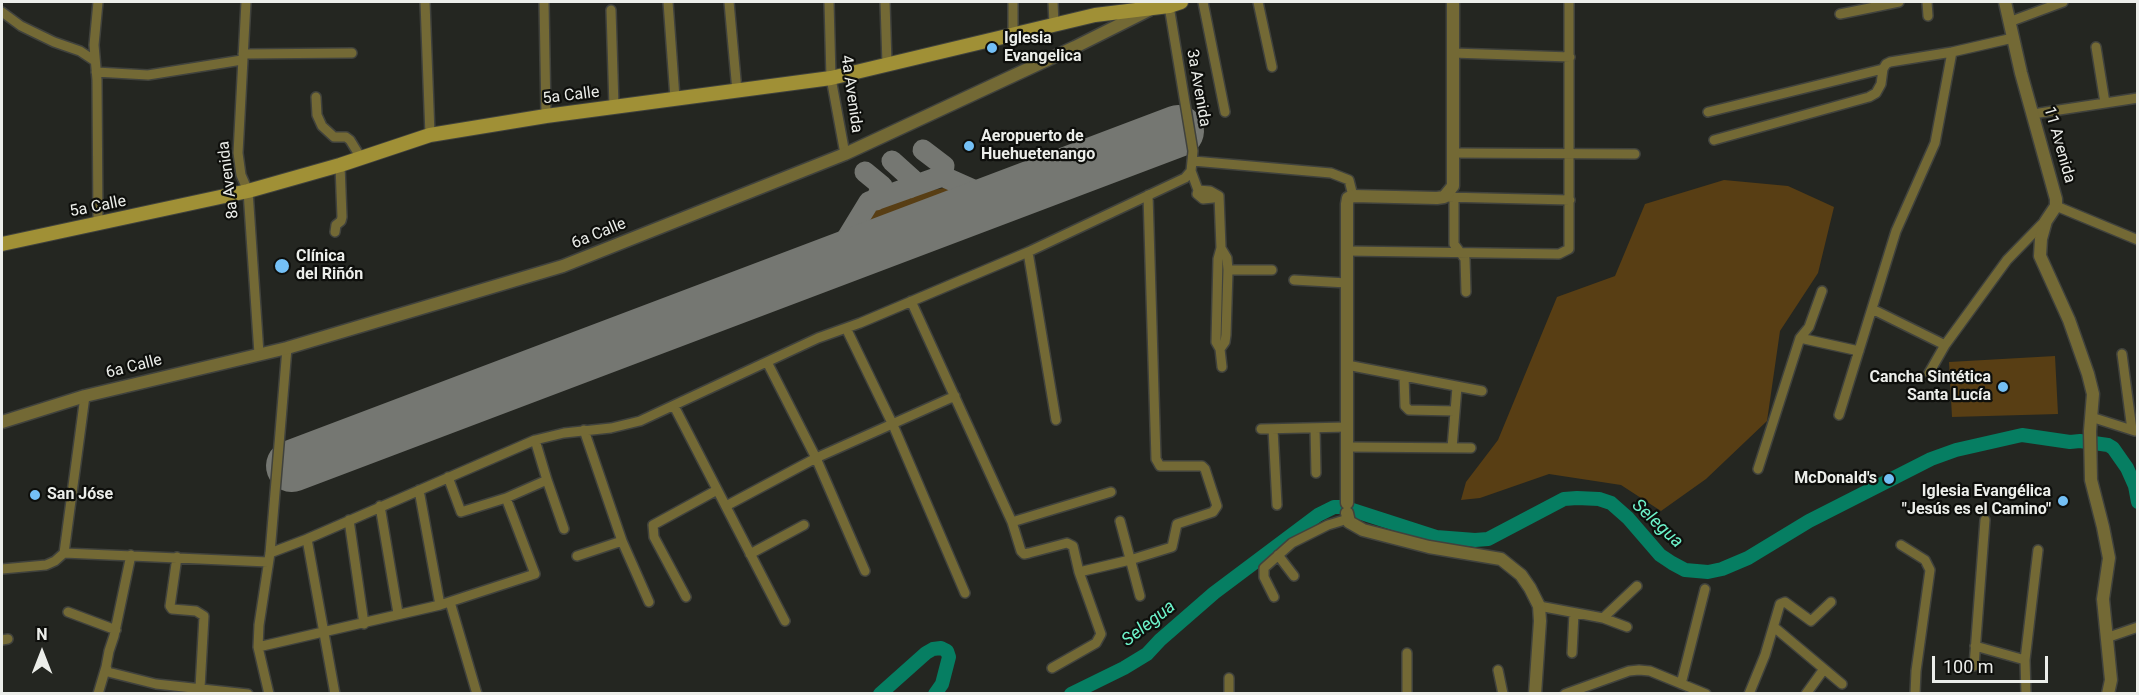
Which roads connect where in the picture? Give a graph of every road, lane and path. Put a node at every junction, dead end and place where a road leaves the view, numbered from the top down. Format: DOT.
graph roads {
  1 [pos="98,2"];
  2 [pos="246,2"];
  3 [pos="425,2"];
  4 [pos="544,2"];
  5 [pos="668,2"];
  6 [pos="729,2"];
  7 [pos="828,2"];
  8 [pos="885,2"];
  9 [pos="1013,2"];
  10 [pos="1053,2"];
  11 [pos="1203,2"];
  12 [pos="1258,2"];
  13 [pos="1453,2"];
  14 [pos="1569,2"];
  15 [pos="1899,2"];
  16 [pos="1927,2"];
  17 [pos="2005,2"];
  18 [pos="2063,2"];
  19 [pos="1177,3"];
  20 [pos="1151,8"];
  21 [pos="611,10"];
  22 [pos="2,12"];
  23 [pos="1839,15"];
  24 [pos="1928,16"];
  25 [pos="2009,22"];
  26 [pos="1054,25"];
  27 [pos="1013,34"];
  28 [pos="2013,38"];
  29 [pos="2096,46"];
  30 [pos="1952,52"];
  31 [pos="352,53"];
  32 [pos="1453,53"];
  33 [pos="242,57"];
  34 [pos="1570,57"];
  35 [pos="95,61"];
  36 [pos="887,64"];
  37 [pos="1272,67"];
  38 [pos="1883,69"];
  39 [pos="96,72"];
  40 [pos="831,78"];
  41 [pos="736,91"];
  42 [pos="316,97"];
  43 [pos="675,98"];
  44 [pos="2138,98"];
  45 [pos="2104,103"];
  46 [pos="614,107"];
  47 [pos="1225,112"];
  48 [pos="1708,112"];
  49 [pos="2033,114"];
  50 [pos="546,116"];
  51 [pos="430,135"];
  52 [pos="1714,140"];
  53 [pos="1453,153"];
  54 [pos="845,154"];
  55 [pos="1635,154"];
  56 [pos="1570,155"];
  57 [pos="361,158"];
  58 [pos="340,165"];
  59 [pos="1191,168"];
  60 [pos="248,191"];
  61 [pos="1148,195"];
  62 [pos="1353,196"];
  63 [pos="1449,197"];
  64 [pos="1570,200"];
  65 [pos="2056,206"];
  66 [pos="2046,221"];
  67 [pos="98,223"];
  68 [pos="335,232"];
  69 [pos="2138,240"];
  70 [pos="2,244"];
  71 [pos="1221,248"];
  72 [pos="1347,251"];
  73 [pos="1028,252"];
  74 [pos="1461,253"];
  75 [pos="1228,270"];
  76 [pos="1272,270"];
  77 [pos="1294,280"];
  78 [pos="1347,283"];
  79 [pos="1822,291"];
  80 [pos="1466,292"];
  81 [pos="911,301"];
  82 [pos="1872,309"];
  83 [pos="846,328"];
  84 [pos="1800,338"];
  85 [pos="1945,345"];
  86 [pos="287,348"];
  87 [pos="1220,349"];
  88 [pos="1859,351"];
  89 [pos="259,354"];
  90 [pos="2122,354"];
  91 [pos="767,362"];
  92 [pos="1347,365"];
  93 [pos="1222,368"];
  94 [pos="1929,373"];
  95 [pos="1404,376"];
  96 [pos="1457,387"];
  97 [pos="1482,391"];
  98 [pos="85,396"];
  99 [pos="955,396"];
  100 [pos="674,406"];
  101 [pos="1455,411"];
  102 [pos="1839,415"];
  103 [pos="2091,417"];
  104 [pos="1056,420"];
  105 [pos="2,422"];
  106 [pos="893,425"];
  107 [pos="1347,427"];
  108 [pos="1315,428"];
  109 [pos="1261,429"];
  110 [pos="1273,429"];
  111 [pos="585,430"];
  112 [pos="2135,431"];
  113 [pos="535,440"];
  114 [pos="1347,447"];
  115 [pos="1452,448"];
  116 [pos="1471,448"];
  117 [pos="816,458"];
  118 [pos="1758,469"];
  119 [pos="1316,473"];
  120 [pos="448,477"];
  121 [pos="547,480"];
  122 [pos="419,490"];
  123 [pos="717,490"];
  124 [pos="1111,492"];
  125 [pos="506,498"];
  126 [pos="380,506"];
  127 [pos="726,506"];
  128 [pos="1277,506"];
  129 [pos="1347,512"];
  130 [pos="349,520"];
  131 [pos="1985,520"];
  132 [pos="1120,521"];
  133 [pos="1012,522"];
  134 [pos="804,525"];
  135 [pos="564,529"];
  136 [pos="307,539"];
  137 [pos="622,541"];
  138 [pos="1901,545"];
  139 [pos="2038,550"];
  140 [pos="64,553"];
  141 [pos="750,554"];
  142 [pos="131,555"];
  143 [pos="1278,555"];
  144 [pos="577,556"];
  145 [pos="177,557"];
  146 [pos="269,558"];
  147 [pos="1130,560"];
  148 [pos="2,569"];
  149 [pos="865,571"];
  150 [pos="1079,572"];
  151 [pos="1294,576"];
  152 [pos="1637,586"];
  153 [pos="1706,589"];
  154 [pos="965,593"];
  155 [pos="1140,596"];
  156 [pos="686,597"];
  157 [pos="1274,597"];
  158 [pos="649,602"];
  159 [pos="1831,602"];
  160 [pos="445,604"];
  161 [pos="1539,606"];
  162 [pos="68,612"];
  163 [pos="398,613"];
  164 [pos="1574,613"];
  165 [pos="1603,618"];
  166 [pos="785,621"];
  167 [pos="364,624"];
  168 [pos="1627,627"];
  169 [pos="1774,627"];
  170 [pos="2138,627"];
  171 [pos="116,630"];
  172 [pos="323,632"];
  173 [pos="2106,638"];
  174 [pos="1975,645"];
  175 [pos="258,647"];
  176 [pos="1407,653"];
  177 [pos="1572,653"];
  178 [pos="2025,660"];
  179 [pos="1974,666"];
  180 [pos="106,667"];
  181 [pos="1052,668"];
  182 [pos="1824,669"];
  183 [pos="1498,670"];
  184 [pos="1229,678"];
  185 [pos="1681,684"];
  186 [pos="1842,684"];
  187 [pos="200,688"];
  188 [pos="98,693"];
  189 [pos="248,693"];
  190 [pos="269,693"];
  191 [pos="334,693"];
  192 [pos="477,693"];
  193 [pos="1229,693"];
  194 [pos="1407,693"];
  195 [pos="1503,693"];
  196 [pos="1535,693"];
  197 [pos="1565,693"];
  198 [pos="1706,693"];
  199 [pos="1749,693"];
  200 [pos="1806,693"];
  201 [pos="1915,693"];
  202 [pos="2026,693"];
  203 [pos="2108,693"];
  1 -- 35 [label="street"];
  2 -- 33 [label="street, 8a Avenida"];
  3 -- 51 [label="street"];
  4 -- 50 [label="street"];
  5 -- 43 [label="street"];
  6 -- 41 [label="street"];
  7 -- 40 [label="street, 4a Avenida"];
  8 -- 36 [label="street"];
  9 -- 27 [label="street"];
  10 -- 26 [label="street"];
  11 -- 47 [label="street"];
  12 -- 37 [label="street"];
  13 -- 32 [label="street"];
  14 -- 34 [label="street"];
  15 -- 23 [label="street"];
  16 -- 24 [label="street"];
  17 -- 25 [label="street, 11 Avenida"];
  18 -- 25 [label="street"];
  19 -- 20 [label="main road, 6a Calle"];
  19 -- 59 [label="street, 3a Avenida"];
  20 -- 26 [label="main road, 5a Calle"];
  20 -- 54 [label="street, 6a Calle"];
  21 -- 46 [label="street"];
  22 -- 35 [label="street"];
  25 -- 28 [label="street, 11 Avenida"];
  26 -- 27 [label="main road, 5a Calle"];
  27 -- 36 [label="main road, 5a Calle"];
  28 -- 30 [label="street"];
  28 -- 49 [label="street, 11 Avenida"];
  29 -- 45 [label="street"];
  30 -- 38 [label="street"];
  30 -- 82 [label="street"];
  31 -- 33 [label="street"];
  32 -- 34 [label="street"];
  32 -- 53 [label="street"];
  33 -- 39 [label="street"];
  33 -- 60 [label="street, 8a Avenida"];
  34 -- 56 [label="street"];
  35 -- 39 [label="street"];
  36 -- 40 [label="main road, 5a Calle"];
  38 -- 48 [label="street"];
  38 -- 52 [label="street"];
  39 -- 67 [label="street"];
  40 -- 41 [label="main road, 5a Calle"];
  40 -- 54 [label="street, 4a Avenida"];
  41 -- 43 [label="main road, 5a Calle"];
  42 -- 57 [label="street"];
  43 -- 46 [label="main road, 5a Calle"];
  44 -- 45 [label="street"];
  45 -- 49 [label="street"];
  46 -- 50 [label="main road, 5a Calle"];
  49 -- 65 [label="street, 11 Avenida"];
  50 -- 51 [label="main road, 5a Calle"];
  51 -- 57 [label="main road, 5a Calle"];
  53 -- 56 [label="street"];
  53 -- 63 [label="street"];
  54 -- 86 [label="street, 6a Calle"];
  55 -- 56 [label="street"];
  56 -- 64 [label="street"];
  57 -- 58 [label="main road, 5a Calle"];
  58 -- 60 [label="main road, 5a Calle"];
  58 -- 68 [label="street"];
  59 -- 61 [label="street"];
  59 -- 62 [label="street"];
  59 -- 71 [label="street, 3a Avenida"];
  60 -- 67 [label="main road, 5a Calle"];
  60 -- 89 [label="street, 8a Avenida"];
  61 -- 73 [label="street"];
  61 -- 147 [label="street"];
  62 -- 63 [label="street"];
  62 -- 72 [label="street"];
  63 -- 64 [label="street"];
  63 -- 74 [label="street"];
  64 -- 74 [label="street"];
  65 -- 66 [label="street, 11 Avenida"];
  65 -- 69 [label="street"];
  66 -- 85 [label="street"];
  66 -- 103 [label="street, 11 Avenida"];
  67 -- 70 [label="main road, 5a Calle"];
  71 -- 75 [label="street"];
  71 -- 87 [label="street"];
  72 -- 74 [label="street"];
  72 -- 78 [label="street"];
  73 -- 81 [label="street"];
  73 -- 104 [label="street"];
  74 -- 80 [label="street"];
  75 -- 76 [label="street"];
  75 -- 87 [label="street"];
  77 -- 78 [label="street"];
  78 -- 92 [label="street"];
  79 -- 84 [label="street"];
  81 -- 83 [label="street"];
  81 -- 99 [label="street"];
  82 -- 85 [label="street"];
  82 -- 88 [label="street"];
  83 -- 91 [label="street"];
  83 -- 106 [label="street"];
  84 -- 88 [label="street"];
  84 -- 118 [label="street"];
  85 -- 94 [label="street"];
  86 -- 89 [label="street, 6a Calle"];
  86 -- 146 [label="street"];
  87 -- 93 [label="street"];
  88 -- 102 [label="street"];
  89 -- 98 [label="street, 6a Calle"];
  90 -- 112 [label="street"];
  91 -- 100 [label="street"];
  91 -- 117 [label="street"];
  92 -- 95 [label="street"];
  92 -- 107 [label="street"];
  95 -- 96 [label="street"];
  95 -- 101 [label="street"];
  96 -- 97 [label="street"];
  96 -- 101 [label="street"];
  98 -- 105 [label="street, 6a Calle"];
  98 -- 140 [label="street"];
  99 -- 106 [label="street"];
  99 -- 133 [label="street"];
  100 -- 111 [label="street"];
  100 -- 123 [label="street"];
  101 -- 115 [label="street"];
  103 -- 112 [label="street"];
  103 -- 173 [label="street, 11 Avenida"];
  106 -- 117 [label="street"];
  106 -- 154 [label="street"];
  107 -- 108 [label="street"];
  107 -- 114 [label="street"];
  108 -- 110 [label="street"];
  108 -- 119 [label="street"];
  109 -- 110 [label="street"];
  110 -- 128 [label="street"];
  111 -- 113 [label="street"];
  111 -- 137 [label="street"];
  113 -- 120 [label="street"];
  113 -- 121 [label="street"];
  114 -- 115 [label="street"];
  114 -- 129 [label="street"];
  115 -- 116 [label="street"];
  117 -- 127 [label="street"];
  117 -- 149 [label="street"];
  120 -- 122 [label="street"];
  120 -- 125 [label="street"];
  121 -- 125 [label="street"];
  121 -- 135 [label="street"];
  122 -- 126 [label="street"];
  122 -- 160 [label="street"];
  123 -- 127 [label="street"];
  123 -- 156 [label="street"];
  124 -- 133 [label="street"];
  125 -- 160 [label="street"];
  126 -- 130 [label="street"];
  126 -- 163 [label="street"];
  127 -- 141 [label="street"];
  129 -- 143 [label="street"];
  129 -- 161 [label="street"];
  130 -- 136 [label="street"];
  130 -- 167 [label="street"];
  131 -- 174 [label="street"];
  132 -- 147 [label="street"];
  133 -- 150 [label="street"];
  134 -- 141 [label="street"];
  136 -- 146 [label="street"];
  136 -- 172 [label="street"];
  137 -- 144 [label="street"];
  137 -- 158 [label="street"];
  138 -- 201 [label="street"];
  139 -- 178 [label="street"];
  140 -- 142 [label="street"];
  140 -- 148 [label="street"];
  141 -- 166 [label="street"];
  142 -- 145 [label="street"];
  142 -- 171 [label="street"];
  143 -- 151 [label="street"];
  143 -- 157 [label="street"];
  145 -- 146 [label="street"];
  145 -- 187 [label="street"];
  146 -- 175 [label="street"];
  147 -- 150 [label="street"];
  147 -- 155 [label="street"];
  150 -- 181 [label="street"];
  152 -- 165 [label="street"];
  153 -- 185 [label="street"];
  159 -- 169 [label="street"];
  160 -- 163 [label="street"];
  160 -- 192 [label="street"];
  161 -- 164 [label="street"];
  161 -- 196 [label="street"];
  162 -- 171 [label="street"];
  163 -- 167 [label="street"];
  164 -- 165 [label="street"];
  164 -- 177 [label="street"];
  165 -- 168 [label="street"];
  167 -- 172 [label="street"];
  169 -- 182 [label="street"];
  169 -- 199 [label="street"];
  170 -- 173 [label="street"];
  171 -- 180 [label="street"];
  172 -- 175 [label="street"];
  172 -- 191 [label="street"];
  173 -- 203 [label="street, 11 Avenida"];
  174 -- 178 [label="street"];
  174 -- 179 [label="street"];
  175 -- 190 [label="street"];
  176 -- 194 [label="street"];
  178 -- 202 [label="street"];
  180 -- 187 [label="street"];
  180 -- 188 [label="street"];
  182 -- 186 [label="street"];
  182 -- 200 [label="street"];
  183 -- 195 [label="street"];
  184 -- 193 [label="street"];
  185 -- 197 [label="street"];
  185 -- 198 [label="street"];
  187 -- 189 [label="street"];
}
